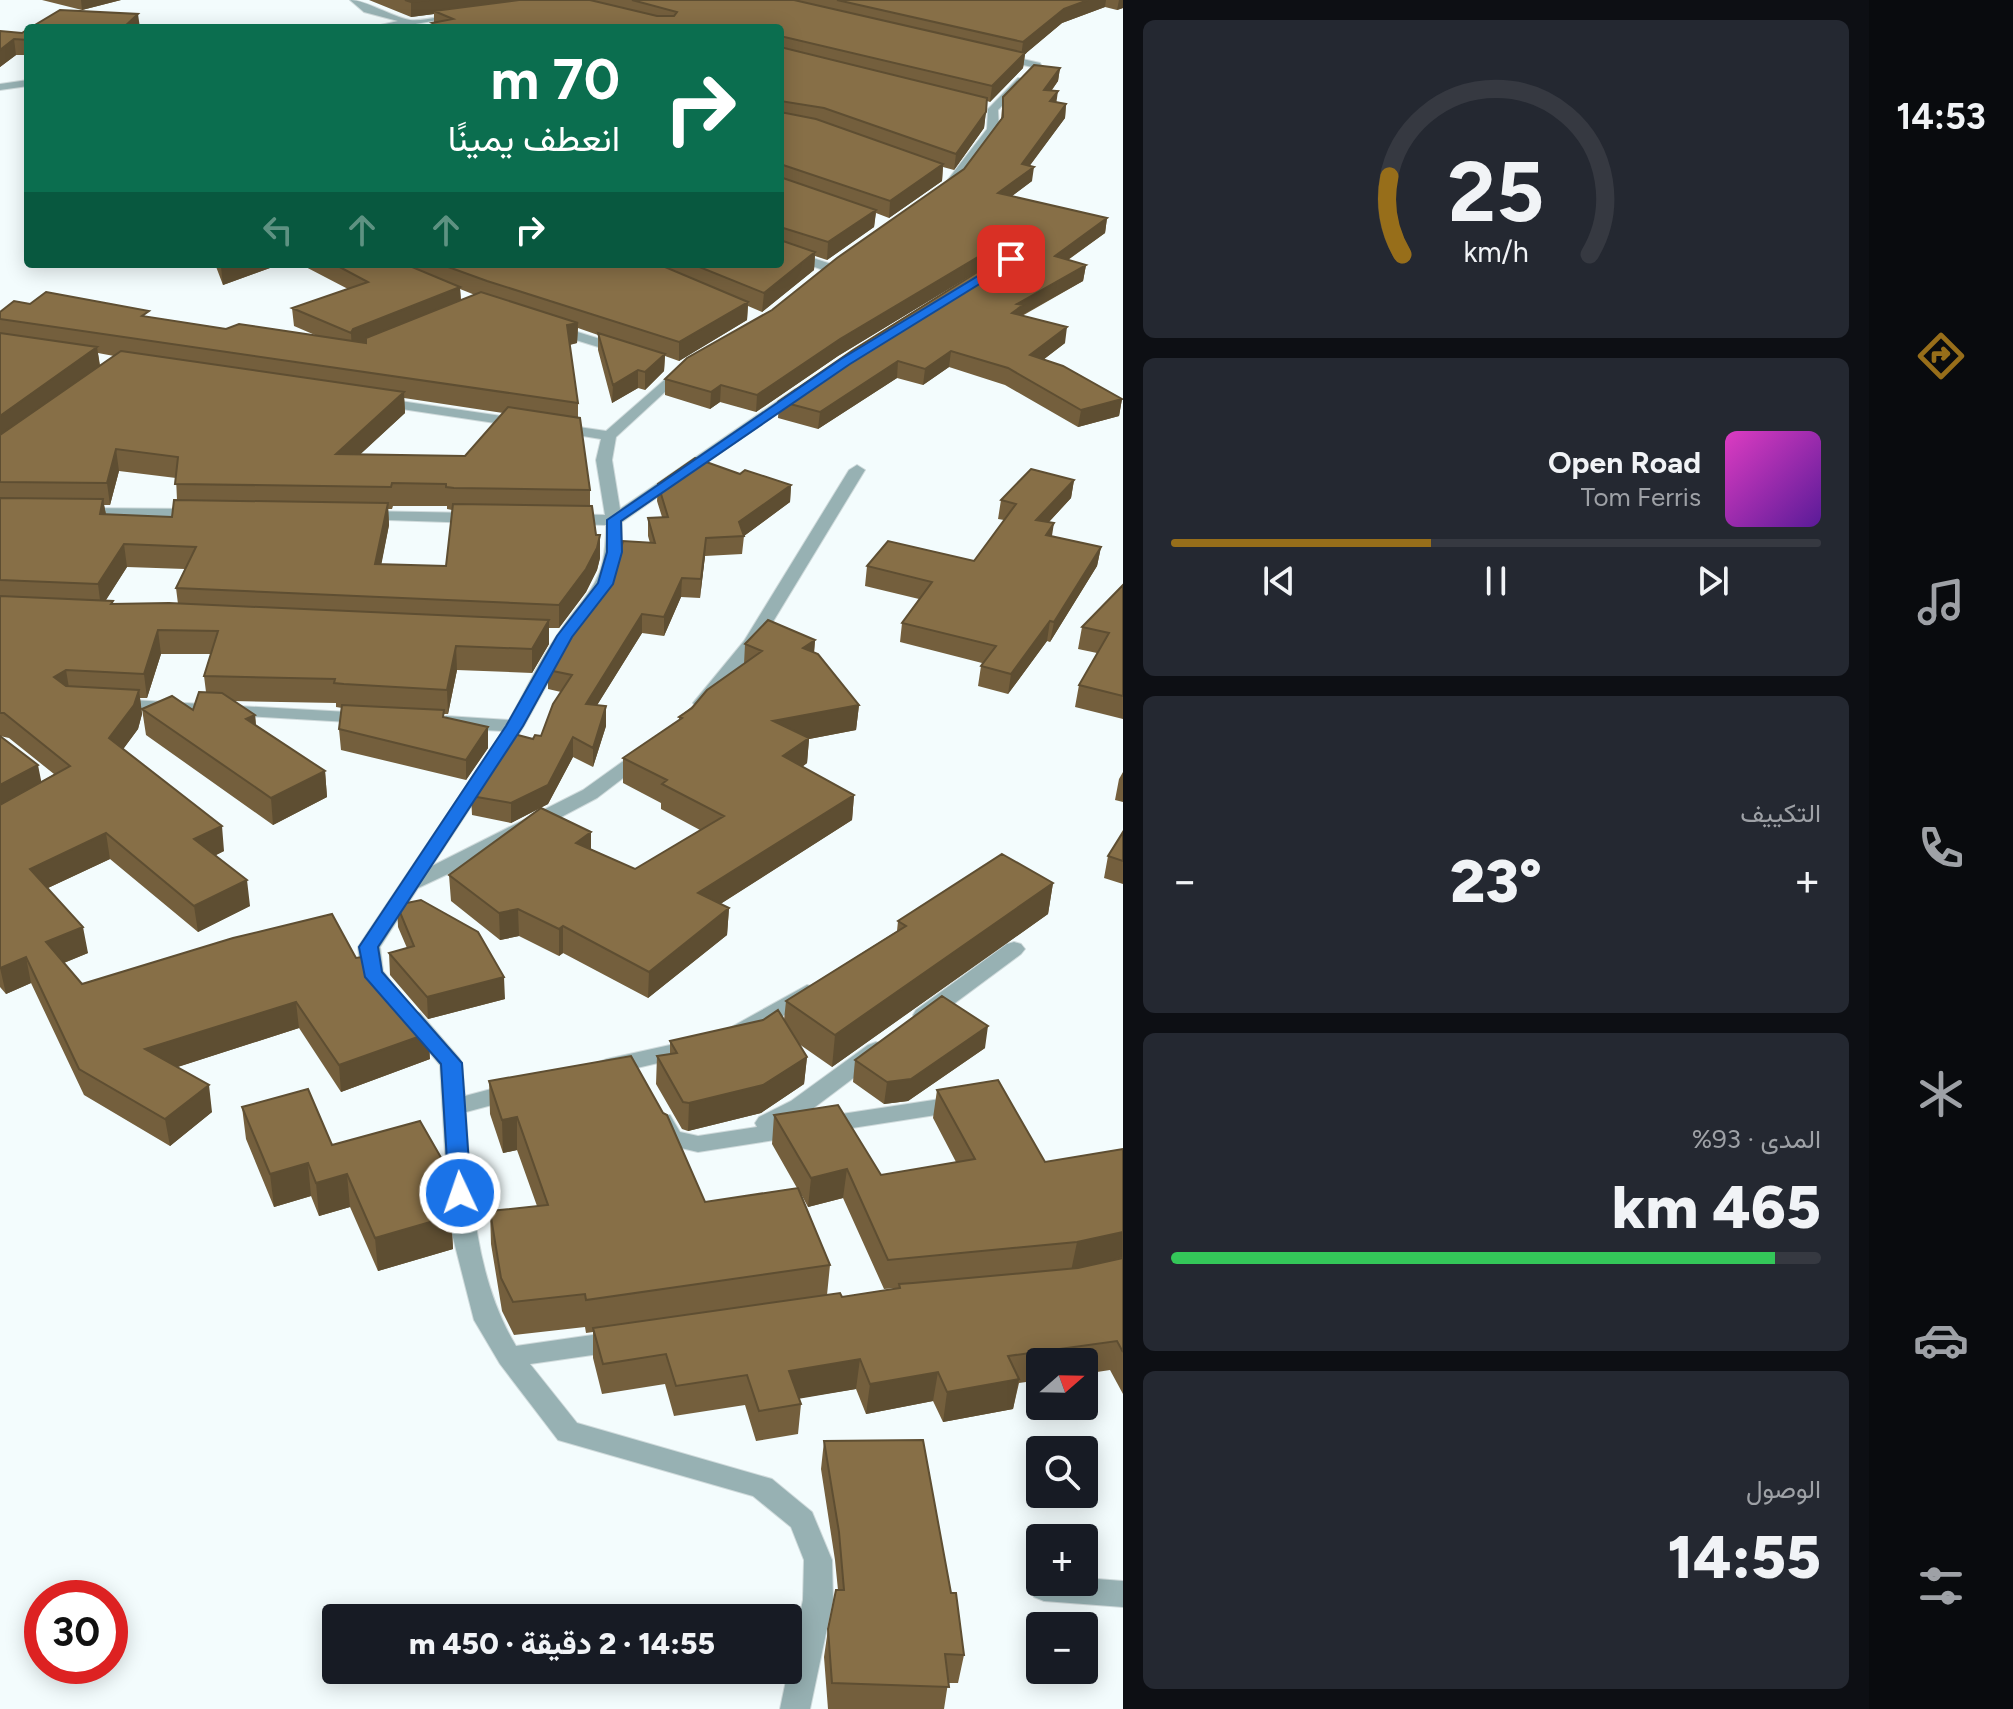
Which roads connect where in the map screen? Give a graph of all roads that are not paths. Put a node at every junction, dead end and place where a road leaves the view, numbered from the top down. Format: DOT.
graph roads {
  1 [pos="355,0"];
  2 [pos="475,13"];
  3 [pos="431,19"];
  4 [pos="411,22"];
  5 [pos="398,24"];
  6 [pos="447,24"];
  7 [pos="991,55"];
  8 [pos="24,84"];
  9 [pos="0,87"];
  10 [pos="928,201"];
  11 [pos="784,252"];
  12 [pos="808,285"];
  13 [pos="538,323"];
  14 [pos="637,355"];
  15 [pos="704,355"];
  16 [pos="808,387"];
  17 [pos="357,398"];
  18 [pos="530,424"];
  19 [pos="546,427"];
  20 [pos="609,436"];
  21 [pos="857,470"];
  22 [pos="62,512"];
  23 [pos="218,514"];
  24 [pos="343,516"];
  25 [pos="499,518"];
  26 [pos="557,519"];
  27 [pos="614,520"];
  28 [pos="102,704"];
  29 [pos="692,715"];
  30 [pos="388,719"];
  31 [pos="419,721"];
  32 [pos="515,726"];
  33 [pos="659,744"];
  34 [pos="410,885"];
  35 [pos="1014,949"];
  36 [pos="825,981"];
  37 [pos="629,1061"];
  38 [pos="586,1072"];
  39 [pos="528,1087"];
  40 [pos="982,1101"];
  41 [pos="456,1106"];
  42 [pos="738,1138"];
  43 [pos="647,1337"];
  44 [pos="509,1357"];
  45 [pos="1098,1592"];
  46 [pos="1123,1594"];
  47 [pos="795,1709"];
  1 -- 4 [label="street"];
  2 -- 3 [label="street"];
  3 -- 4 [label="street"];
  3 -- 6 [label="street"];
  4 -- 5 [label="street"];
  7 -- 10 [label="street"];
  8 -- 9 [label="street"];
  11 -- 12 [label="street"];
  13 -- 14 [label="street"];
  15 -- 20 [label="street"];
  16 -- 27 [label="street"];
  17 -- 18 [label="street"];
  19 -- 20 [label="street"];
  20 -- 27 [label="street"];
  21 -- 29 [label="street"];
  22 -- 23 [label="street"];
  24 -- 25 [label="street"];
  26 -- 27 [label="street"];
  27 -- 32 [label="street"];
  28 -- 30 [label="street"];
  31 -- 32 [label="street"];
  32 -- 34 [label="street"];
  33 -- 34 [label="street"];
  34 -- 41 [label="street"];
  35 -- 42 [label="street"];
  36 -- 37 [label="street"];
  37 -- 38 [label="street"];
  37 -- 42 [label="street"];
  39 -- 41 [label="street"];
  40 -- 42 [label="street"];
  41 -- 44 [label="street"];
  43 -- 44 [label="street"];
  44 -- 47 [label="street"];
  45 -- 46 [label="street"];
}
